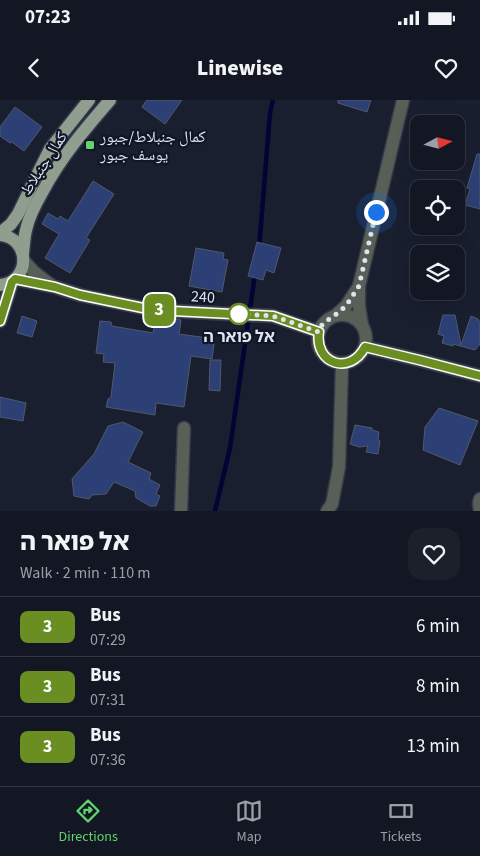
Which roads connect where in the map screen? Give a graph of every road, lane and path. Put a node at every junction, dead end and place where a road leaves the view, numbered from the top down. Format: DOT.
graph roads {
  1 [pos="89,100"];
  2 [pos="110,100"];
  3 [pos="402,100"];
  4 [pos="0,234"];
  5 [pos="23,257"];
  6 [pos="9,282"];
  7 [pos="359,286"];
  8 [pos="55,287"];
  9 [pos="334,316"];
  10 [pos="0,321"];
  11 [pos="362,325"];
  12 [pos="319,332"];
  13 [pos="365,347"];
  14 [pos="342,364"];
  15 [pos="480,376"];
  16 [pos="184,428"];
  17 [pos="480,499"];
  18 [pos="181,511"];
  19 [pos="327,511"];
  20 [pos="480,511"];
  1 -- 4 [label="main road, كمال جنبلاط"];
  2 -- 5 [label="main road, كمال جنبلاط"];
  3 -- 7 [label="street"];
  4 -- 5 [label="main road"];
  5 -- 6 [label="main road, كمال جنبلاط"];
  5 -- 8 [label="street, 240"];
  6 -- 8 [label="street, 240"];
  6 -- 10 [label="main road"];
  7 -- 9 [label="street"];
  7 -- 11 [label="street"];
  8 -- 12 [label="street, 240"];
  9 -- 11 [label="street"];
  9 -- 12 [label="street"];
  11 -- 13 [label="street"];
  12 -- 14 [label="street"];
  13 -- 14 [label="street"];
  13 -- 15 [label="street"];
  14 -- 19 [label="street"];
  16 -- 18 [label="street"];
  17 -- 20 [label="street"];
}
